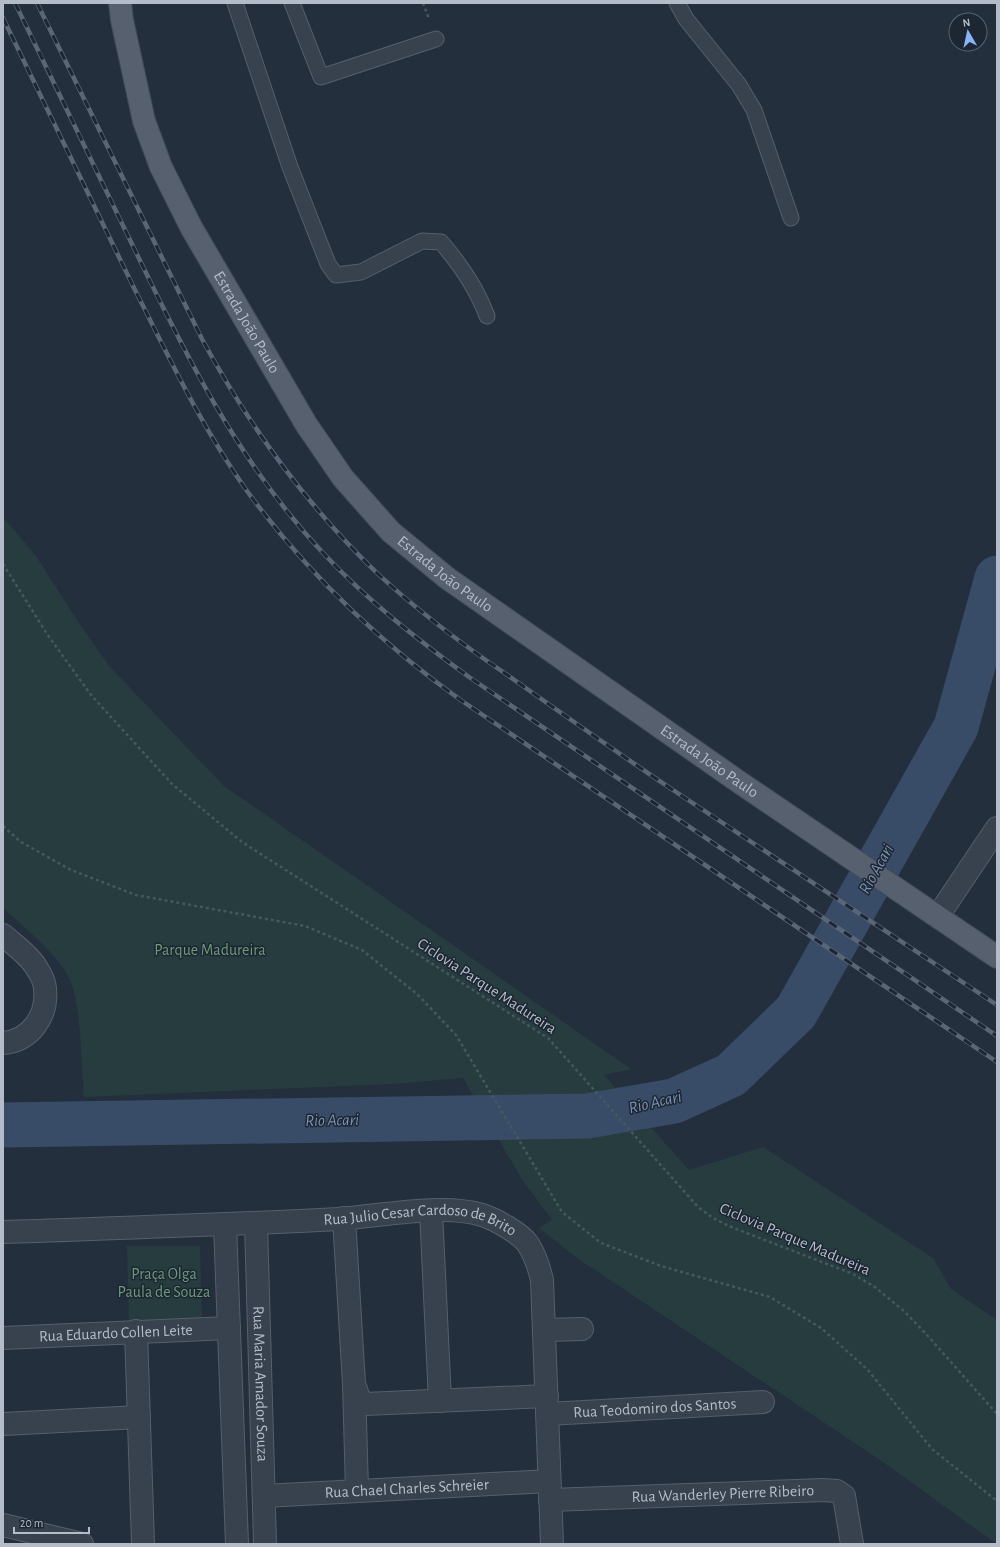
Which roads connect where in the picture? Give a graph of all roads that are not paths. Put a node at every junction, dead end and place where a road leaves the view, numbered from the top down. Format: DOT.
graph roads {
  1 [pos="120,3"];
  2 [pos="235,3"];
  3 [pos="292,3"];
  4 [pos="677,3"];
  5 [pos="436,39"];
  6 [pos="791,218"];
  7 [pos="487,316"];
  8 [pos="997,828"];
  9 [pos="938,916"];
  10 [pos="3,935"];
  11 [pos="997,957"];
  12 [pos="3,1043"];
  13 [pos="431,1211"];
  14 [pos="344,1218"];
  15 [pos="256,1223"];
  16 [pos="225,1225"];
  17 [pos="3,1232"];
  18 [pos="229,1328"];
  19 [pos="582,1329"];
  20 [pos="544,1330"];
  21 [pos="136,1332"];
  22 [pos="3,1338"];
  23 [pos="355,1388"];
  24 [pos="440,1401"];
  25 [pos="763,1402"];
  26 [pos="547,1405"];
  27 [pos="139,1417"];
  28 [pos="3,1424"];
  29 [pos="550,1490"];
  30 [pos="357,1491"];
  31 [pos="264,1496"];
  32 [pos="3,1525"];
  33 [pos="82,1544"];
  34 [pos="143,1544"];
  35 [pos="237,1544"];
  36 [pos="265,1544"];
  37 [pos="552,1544"];
  38 [pos="852,1544"];
  1 -- 9 [label="main road, Estrada João Paulo"];
  2 -- 7 [label="lane"];
  3 -- 5 [label="lane"];
  4 -- 6 [label="lane"];
  8 -- 9 [label="street"];
  9 -- 11 [label="main road, Estrada João Paulo"];
  10 -- 12 [label="street"];
  13 -- 14 [label="street, Rua Julio Cesar Cardoso de Brito"];
  13 -- 20 [label="street, Rua Julio Cesar Cardoso de Brito"];
  13 -- 24 [label="street"];
  14 -- 15 [label="street, Rua Julio Cesar Cardoso de Brito"];
  14 -- 23 [label="street"];
  15 -- 16 [label="street, Rua Julio Cesar Cardoso de Brito"];
  15 -- 31 [label="street, Rua Maria Amador Souza"];
  16 -- 17 [label="street, Rua Julio Cesar Cardoso de Brito"];
  16 -- 18 [label="street, Rua Maria Amador Souza"];
  18 -- 21 [label="street, Rua Eduardo Collen Leite"];
  18 -- 35 [label="street, Rua Maria Amador Souza"];
  19 -- 20 [label="street"];
  20 -- 26 [label="street, Rua Julio Cesar Cardoso de Brito"];
  21 -- 22 [label="street, Rua Eduardo Collen Leite"];
  21 -- 27 [label="street"];
  23 -- 24 [label="street, Rua Teodomiro dos Santos"];
  23 -- 30 [label="street"];
  24 -- 26 [label="street, Rua Teodomiro dos Santos"];
  25 -- 26 [label="street, Rua Teodomiro dos Santos"];
  26 -- 29 [label="street, Rua Julio Cesar Cardoso de Brito"];
  27 -- 28 [label="street"];
  27 -- 34 [label="street"];
  29 -- 30 [label="street, Rua Chael Charles Schreier"];
  29 -- 37 [label="street, Rua Julio Cesar Cardoso de Brito"];
  29 -- 38 [label="street, Rua Wanderley Pierre Ribeiro"];
  30 -- 31 [label="street, Rua Chael Charles Schreier"];
  31 -- 36 [label="street, Rua Maria Amador Souza"];
  32 -- 33 [label="street"];
}
